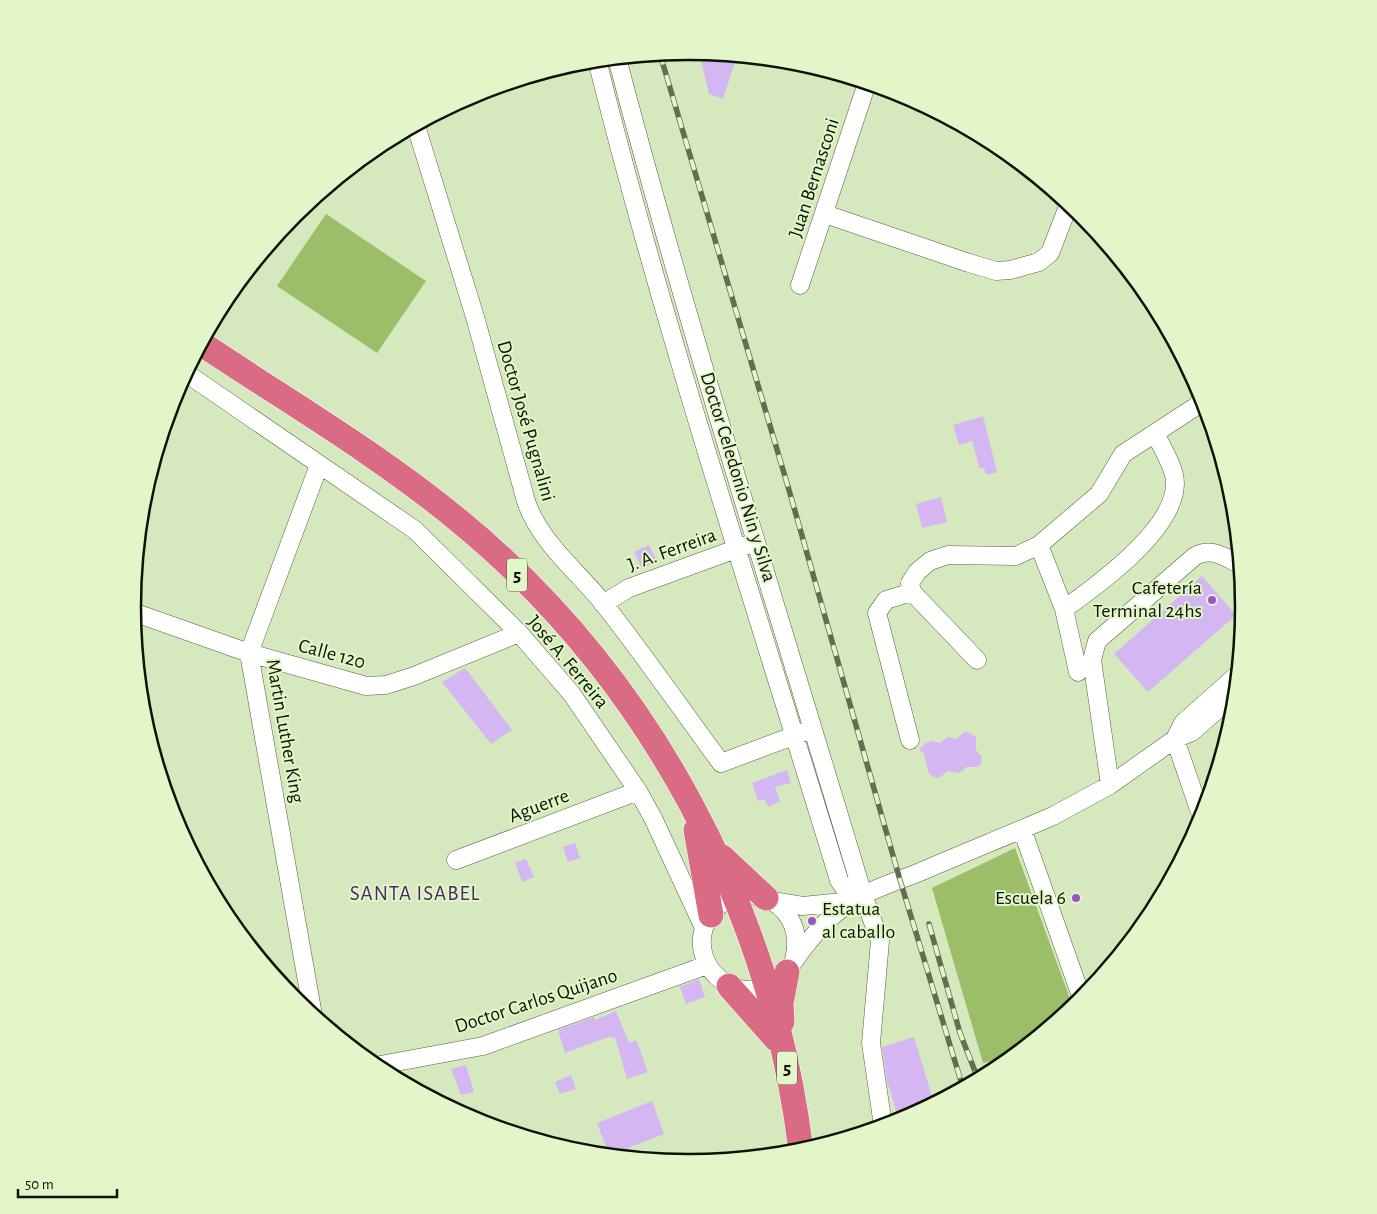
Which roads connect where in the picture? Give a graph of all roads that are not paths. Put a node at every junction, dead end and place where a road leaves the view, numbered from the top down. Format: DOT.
graph roads {
  1 [pos="619,65"];
  2 [pos="599,68"];
  3 [pos="865,89"];
  4 [pos="418,132"];
  5 [pos="646,169"];
  6 [pos="625,174"];
  7 [pos="1066,212"];
  8 [pos="825,214"];
  9 [pos="800,285"];
  10 [pos="207,348"];
  11 [pos="705,372"];
  12 [pos="192,377"];
  13 [pos="686,378"];
  14 [pos="1197,405"];
  15 [pos="1155,433"];
  16 [pos="319,465"];
  17 [pos="757,541"];
  18 [pos="1039,545"];
  19 [pos="737,549"];
  20 [pos="1233,561"];
  21 [pos="912,592"];
  22 [pos="603,604"];
  23 [pos="1064,609"];
  24 [pos="141,615"];
  25 [pos="519,633"];
  26 [pos="249,653"];
  27 [pos="977,660"];
  28 [pos="1078,672"];
  29 [pos="1230,682"];
  30 [pos="1227,701"];
  31 [pos="814,729"];
  32 [pos="795,736"];
  33 [pos="1175,739"];
  34 [pos="910,740"];
  35 [pos="1110,785"];
  36 [pos="638,791"];
  37 [pos="692,806"];
  38 [pos="1198,806"];
  39 [pos="1022,829"];
  40 [pos="715,851"];
  41 [pos="456,860"];
  42 [pos="735,897"];
  43 [pos="858,898"];
  44 [pos="769,900"];
  45 [pos="707,921"];
  46 [pos="707,965"];
  47 [pos="790,966"];
  48 [pos="729,986"];
  49 [pos="765,987"];
  50 [pos="1079,990"];
  51 [pos="311,1002"];
  52 [pos="783,1049"];
  53 [pos="388,1064"];
  54 [pos="882,1118"];
  55 [pos="800,1142"];
  1 -- 5 [label="street, Doctor Celedonio Nin y Silva"];
  2 -- 6 [label="street, Doctor Celedonio Nin y Silva"];
  3 -- 8 [label="street, Juan Bernasconi"];
  4 -- 22 [label="street, Doctor José Pugnalini"];
  5 -- 6 [label="street"];
  5 -- 11 [label="street, Doctor Celedonio Nin y Silva"];
  6 -- 13 [label="street, Doctor Celedonio Nin y Silva"];
  7 -- 8 [label="street"];
  8 -- 9 [label="street, Juan Bernasconi"];
  10 -- 37 [label="highway, 5"];
  11 -- 13 [label="street"];
  11 -- 17 [label="street, Doctor Celedonio Nin y Silva"];
  12 -- 16 [label="street, José A. Ferreira"];
  13 -- 19 [label="street, Doctor Celedonio Nin y Silva"];
  14 -- 15 [label="street"];
  15 -- 18 [label="street"];
  15 -- 23 [label="street"];
  16 -- 25 [label="street, José A. Ferreira"];
  16 -- 26 [label="street, Martin Luther King"];
  17 -- 19 [label="street, J. A. Ferreira"];
  17 -- 31 [label="street, Doctor Celedonio Nin y Silva"];
  18 -- 21 [label="street"];
  18 -- 23 [label="street"];
  19 -- 22 [label="street, J. A. Ferreira"];
  19 -- 32 [label="street, Doctor Celedonio Nin y Silva"];
  20 -- 35 [label="street"];
  21 -- 27 [label="street"];
  21 -- 34 [label="street"];
  22 -- 32 [label="street, Doctor José Pugnalini"];
  23 -- 28 [label="street"];
  24 -- 26 [label="street, Calle 120"];
  25 -- 26 [label="street, Calle 120"];
  25 -- 36 [label="street, José A. Ferreira"];
  26 -- 51 [label="street, Martin Luther King"];
  29 -- 33 [label="street"];
  30 -- 33 [label="street"];
  31 -- 32 [label="street"];
  31 -- 43 [label="street, Doctor Celedonio Nin y Silva"];
  32 -- 43 [label="street, Doctor Celedonio Nin y Silva"];
  33 -- 35 [label="street"];
  33 -- 38 [label="street"];
  35 -- 39 [label="street"];
  36 -- 41 [label="street, Aguerre"];
  36 -- 45 [label="street, José A. Ferreira"];
  37 -- 40 [label="highway, 5"];
  37 -- 45 [label="highway"];
  39 -- 43 [label="street"];
  39 -- 50 [label="street"];
  40 -- 42 [label="highway, 5"];
  40 -- 44 [label="highway"];
  42 -- 44 [label="street"];
  42 -- 45 [label="street"];
  42 -- 49 [label="highway, 5"];
  43 -- 44 [label="street"];
  43 -- 47 [label="street"];
  43 -- 54 [label="street"];
  44 -- 47 [label="street"];
  45 -- 46 [label="street"];
  46 -- 48 [label="street"];
  46 -- 53 [label="street, Doctor Carlos Quijano"];
  47 -- 49 [label="street"];
  47 -- 52 [label="highway"];
  48 -- 49 [label="street"];
  48 -- 52 [label="highway"];
  49 -- 52 [label="highway, 5"];
  52 -- 55 [label="highway, 5"];
}
